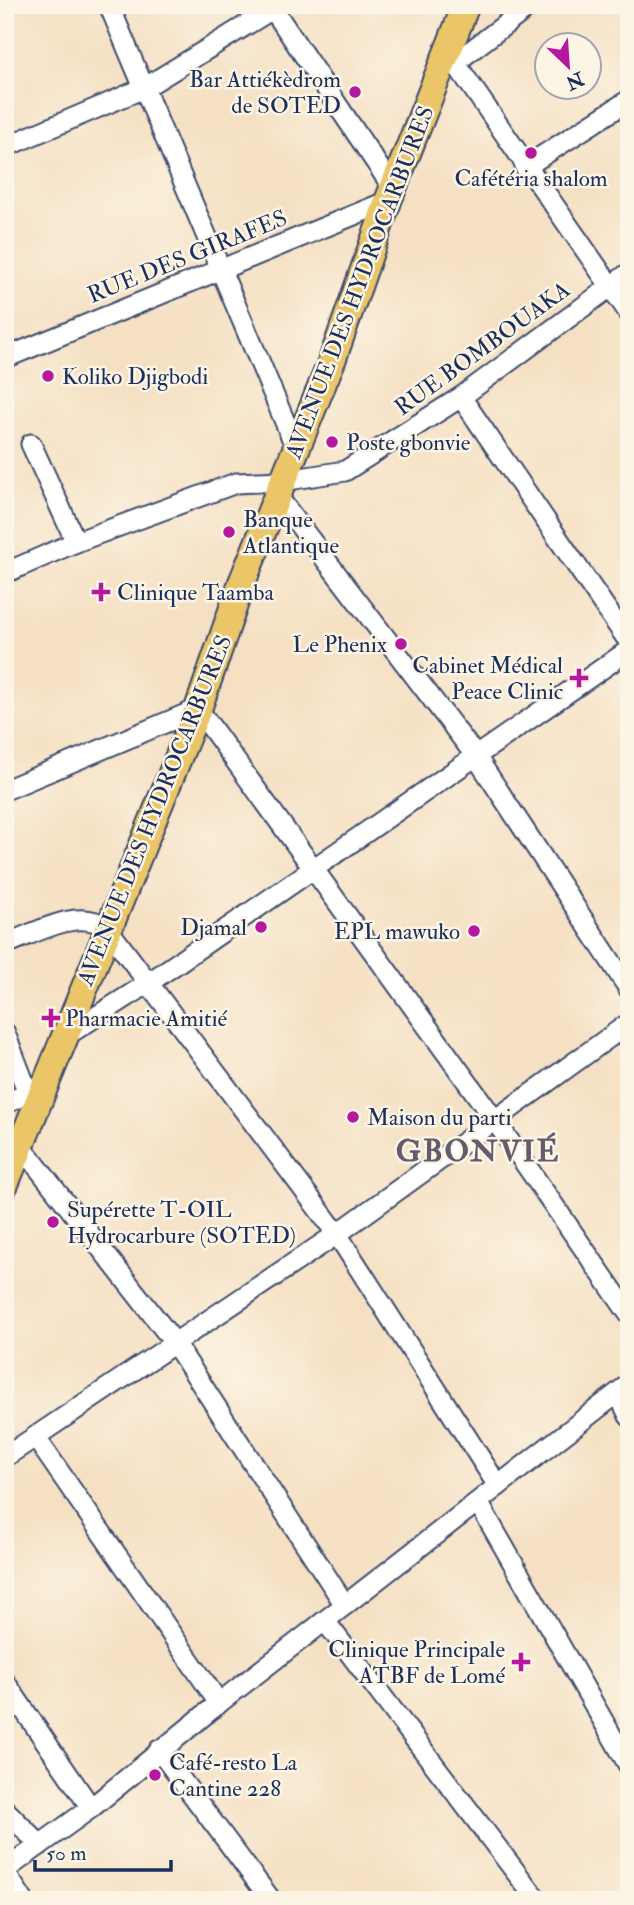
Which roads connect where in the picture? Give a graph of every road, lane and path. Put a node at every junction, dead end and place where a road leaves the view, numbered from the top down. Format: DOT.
graph roads {
  1 [pos="109,5"];
  2 [pos="466,5"];
  3 [pos="531,5"];
  4 [pos="276,7"];
  5 [pos="452,57"];
  6 [pos="144,88"];
  7 [pos="629,100"];
  8 [pos="5,147"];
  9 [pos="525,167"];
  10 [pos="391,194"];
  11 [pos="220,269"];
  12 [pos="629,273"];
  13 [pos="610,285"];
  14 [pos="629,313"];
  15 [pos="5,358"];
  16 [pos="461,397"];
  17 [pos="31,444"];
  18 [pos="296,448"];
  19 [pos="280,489"];
  20 [pos="76,542"];
  21 [pos="5,573"];
  22 [pos="629,642"];
  23 [pos="629,650"];
  24 [pos="198,709"];
  25 [pos="475,755"];
  26 [pos="5,790"];
  27 [pos="313,868"];
  28 [pos="107,928"];
  29 [pos="5,944"];
  30 [pos="147,984"];
  31 [pos="629,989"];
  32 [pos="629,1023"];
  33 [pos="5,1033"];
  34 [pos="63,1037"];
  35 [pos="35,1093"];
  36 [pos="5,1104"];
  37 [pos="494,1119"];
  38 [pos="21,1146"];
  39 [pos="5,1184"];
  40 [pos="337,1234"];
  41 [pos="629,1314"];
  42 [pos="174,1342"];
  43 [pos="623,1389"];
  44 [pos="629,1416"];
  45 [pos="36,1438"];
  46 [pos="5,1457"];
  47 [pos="498,1486"];
  48 [pos="478,1502"];
  49 [pos="345,1605"];
  50 [pos="325,1621"];
  51 [pos="5,1682"];
  52 [pos="219,1703"];
  53 [pos="159,1750"];
  54 [pos="629,1766"];
  55 [pos="91,1808"];
  56 [pos="5,1810"];
  57 [pos="40,1845"];
  58 [pos="5,1871"];
  59 [pos="23,1900"];
  60 [pos="271,1900"];
  61 [pos="537,1900"];
  1 -- 6 [label="street"];
  2 -- 5 [label="main road, AVENUE DES HYDROCARBURES"];
  3 -- 5 [label="street"];
  4 -- 6 [label="street"];
  4 -- 10 [label="street"];
  5 -- 9 [label="street"];
  5 -- 10 [label="main road, AVENUE DES HYDROCARBURES"];
  6 -- 8 [label="street"];
  6 -- 11 [label="street"];
  7 -- 9 [label="street"];
  9 -- 13 [label="street"];
  10 -- 11 [label="street, RUE DES GIRAFES"];
  10 -- 18 [label="main road, AVENUE DES HYDROCARBURES"];
  11 -- 15 [label="street, RUE DES GIRAFES"];
  11 -- 18 [label="street"];
  12 -- 13 [label="street, RUE BOMBOUAKA"];
  13 -- 14 [label="street"];
  13 -- 16 [label="street, RUE BOMBOUAKA"];
  16 -- 19 [label="street, RUE BOMBOUAKA"];
  16 -- 22 [label="street"];
  17 -- 20 [label="street"];
  18 -- 19 [label="main road, AVENUE DES HYDROCARBURES"];
  19 -- 20 [label="street, RUE BOMBOUAKA"];
  19 -- 24 [label="main road, AVENUE DES HYDROCARBURES"];
  19 -- 25 [label="street"];
  20 -- 21 [label="street, RUE BOMBOUAKA"];
  23 -- 25 [label="street"];
  24 -- 26 [label="street"];
  24 -- 27 [label="street"];
  24 -- 28 [label="main road, AVENUE DES HYDROCARBURES"];
  25 -- 27 [label="street"];
  25 -- 31 [label="street"];
  27 -- 30 [label="street"];
  27 -- 37 [label="street"];
  28 -- 29 [label="street"];
  28 -- 30 [label="street"];
  28 -- 34 [label="main road, AVENUE DES HYDROCARBURES"];
  30 -- 34 [label="street"];
  30 -- 40 [label="street"];
  32 -- 37 [label="street"];
  33 -- 35 [label="street"];
  34 -- 35 [label="main road, AVENUE DES HYDROCARBURES"];
  35 -- 36 [label="street"];
  35 -- 38 [label="main road, AVENUE DES HYDROCARBURES"];
  37 -- 40 [label="street"];
  37 -- 41 [label="street"];
  38 -- 39 [label="main road, AVENUE DES HYDROCARBURES"];
  38 -- 42 [label="street"];
  40 -- 42 [label="street"];
  40 -- 47 [label="street"];
  42 -- 45 [label="street"];
  42 -- 49 [label="street"];
  43 -- 44 [label="street"];
  43 -- 47 [label="street"];
  45 -- 46 [label="street"];
  45 -- 52 [label="street"];
  47 -- 48 [label="street"];
  48 -- 49 [label="street"];
  48 -- 54 [label="street"];
  49 -- 50 [label="street"];
  50 -- 52 [label="street"];
  50 -- 61 [label="street"];
  51 -- 55 [label="street"];
  52 -- 53 [label="street"];
  53 -- 55 [label="street"];
  53 -- 60 [label="street"];
  55 -- 57 [label="street"];
  56 -- 57 [label="street"];
  57 -- 58 [label="street"];
  58 -- 59 [label="street"];
}
